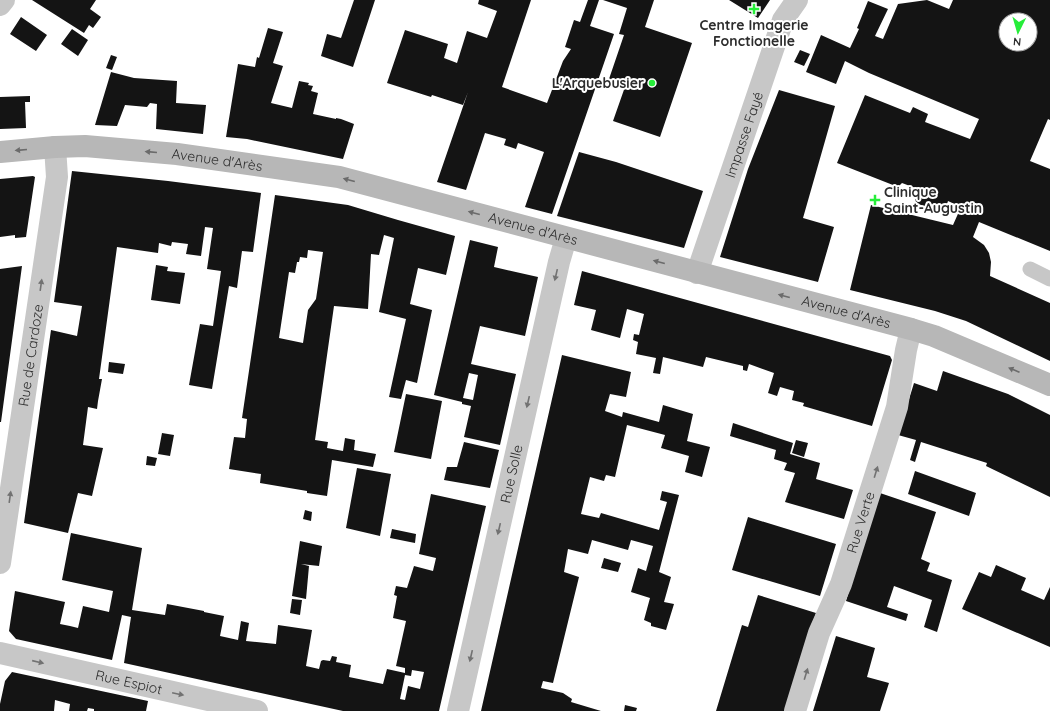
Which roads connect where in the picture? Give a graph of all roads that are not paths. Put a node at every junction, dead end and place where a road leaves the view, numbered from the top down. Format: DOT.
graph roads {
  1 [pos="4,0"];
  2 [pos="797,0"];
  3 [pos="0,6"];
  4 [pos="55,147"];
  5 [pos="0,152"];
  6 [pos="566,238"];
  7 [pos="1030,269"];
  8 [pos="697,272"];
  9 [pos="1050,279"];
  10 [pos="911,329"];
  11 [pos="1050,385"];
  12 [pos="0,563"];
  13 [pos="0,653"];
  14 [pos="257,711"];
  15 [pos="458,711"];
  16 [pos="795,711"];
  1 -- 3 [label="street"];
  2 -- 8 [label="street, Impasse Fayé"];
  4 -- 5 [label="main road, Avenue d'Arès, one-way"];
  6 -- 4 [label="main road, Avenue d'Arès, one-way"];
  12 -- 4 [label="street, Rue de Cardoze, one-way"];
  8 -- 6 [label="main road, Avenue d'Arès, one-way"];
  6 -- 15 [label="street, Rue Solle, one-way"];
  7 -- 9 [label="lane"];
  10 -- 8 [label="main road, Avenue d'Arès, one-way"];
  11 -- 10 [label="main road, Avenue d'Arès, one-way"];
  16 -- 10 [label="street, Rue Verte, one-way"];
  13 -- 14 [label="street, Rue Espiot, one-way"];
}
